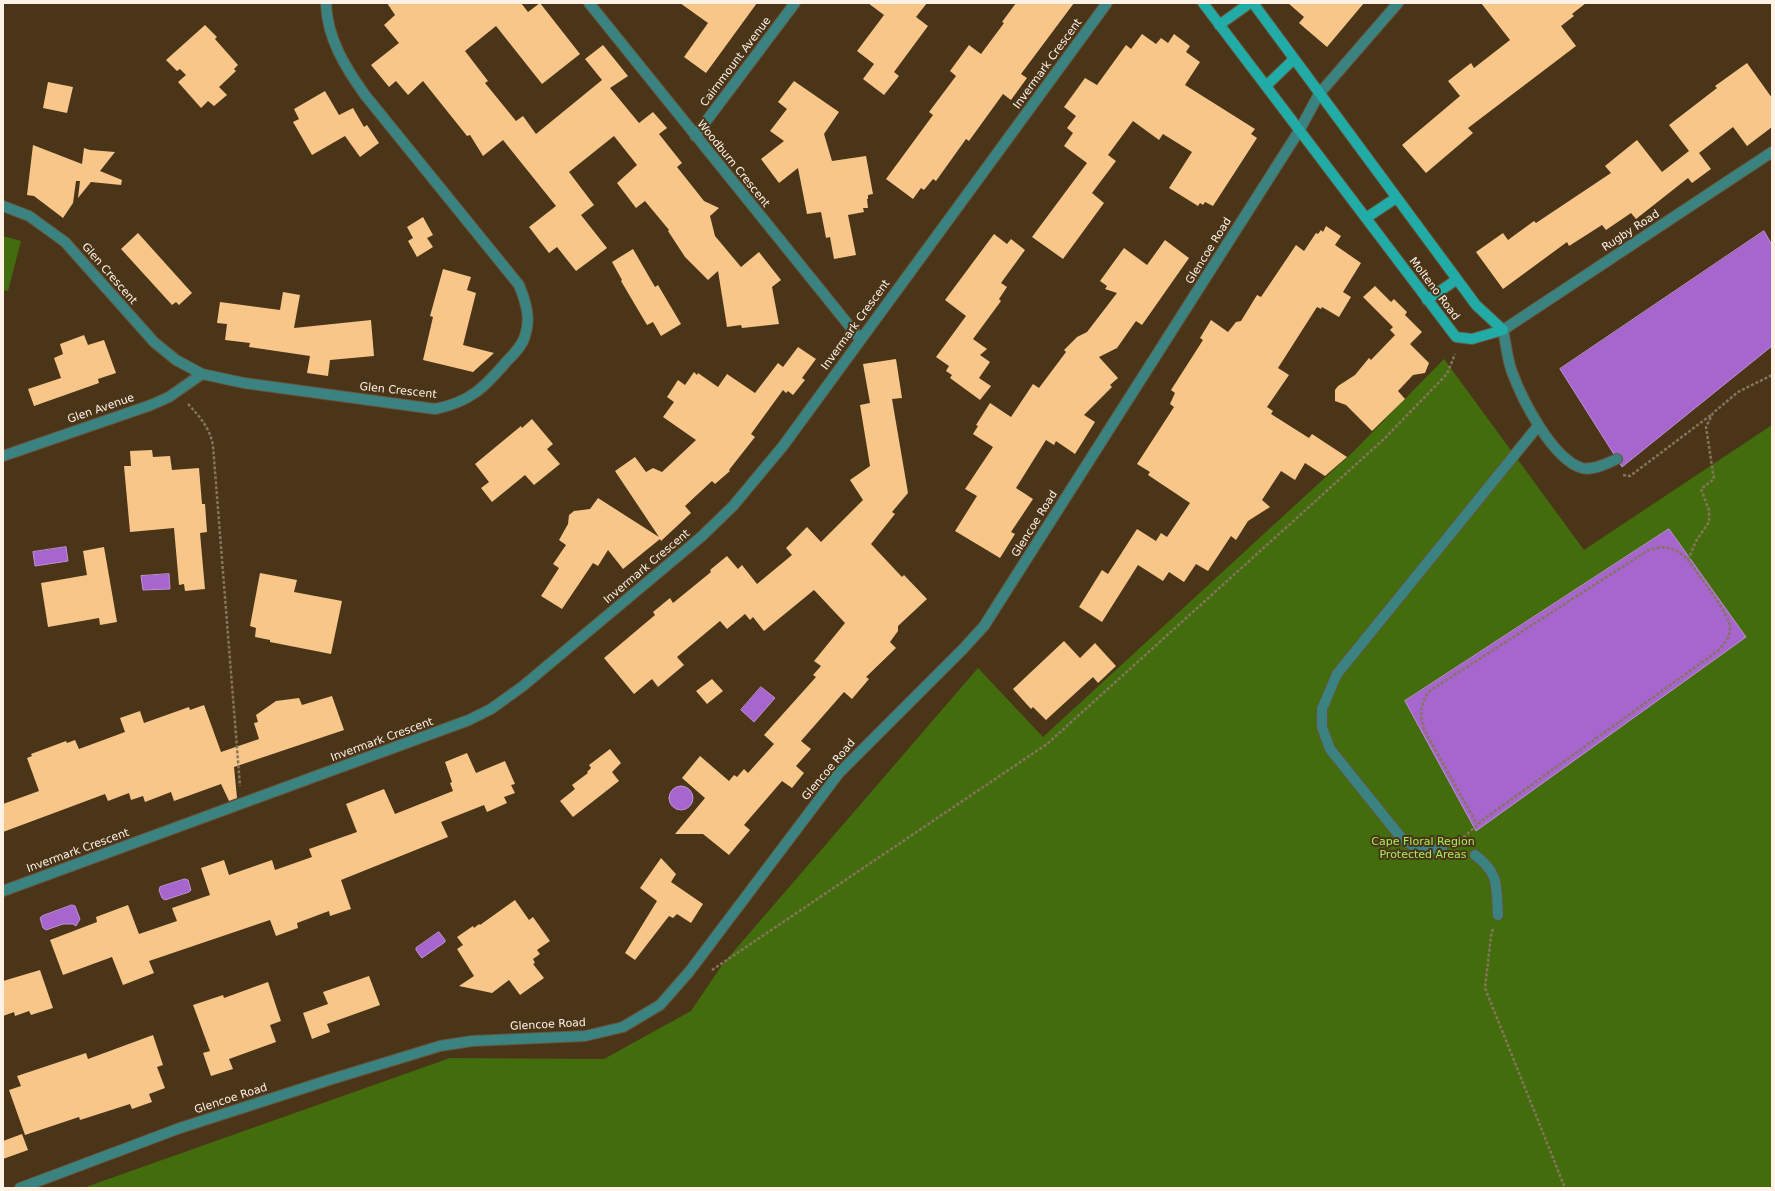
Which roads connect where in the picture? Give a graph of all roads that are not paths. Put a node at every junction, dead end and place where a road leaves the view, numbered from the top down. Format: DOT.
graph roads {
  1 [pos="326,3"];
  2 [pos="590,3"];
  3 [pos="795,3"];
  4 [pos="1107,3"];
  5 [pos="1203,3"];
  6 [pos="1252,3"];
  7 [pos="1398,3"];
  8 [pos="1219,25"];
  9 [pos="1294,59"];
  10 [pos="1266,86"];
  11 [pos="1319,94"];
  12 [pos="1299,131"];
  13 [pos="695,136"];
  14 [pos="1772,152"];
  15 [pos="1396,198"];
  16 [pos="3,206"];
  17 [pos="1366,218"];
  18 [pos="1456,280"];
  19 [pos="1428,300"];
  20 [pos="1503,330"];
  21 [pos="860,339"];
  22 [pos="202,374"];
  23 [pos="1538,426"];
  24 [pos="3,456"];
  25 [pos="1618,459"];
  26 [pos="1442,849"];
  27 [pos="1475,855"];
  28 [pos="3,891"];
  29 [pos="1498,915"];
  30 [pos="20,1188"];
  1 -- 22 [label="street, Glen Crescent"];
  2 -- 13 [label="street, Woodburn Crescent"];
  3 -- 13 [label="street, Cairnmount Avenue"];
  4 -- 21 [label="street, Invermark Crescent"];
  5 -- 8 [label="street, Molteno Road"];
  6 -- 8 [label="street"];
  6 -- 9 [label="street"];
  7 -- 11 [label="street, Glencoe Road"];
  8 -- 10 [label="street, Molteno Road"];
  9 -- 10 [label="street"];
  9 -- 11 [label="street"];
  10 -- 12 [label="street, Molteno Road"];
  11 -- 12 [label="street, Glencoe Road"];
  11 -- 15 [label="street"];
  12 -- 17 [label="street, Molteno Road"];
  12 -- 30 [label="street, Glencoe Road"];
  13 -- 21 [label="street, Woodburn Crescent"];
  14 -- 20 [label="street, Rugby Road"];
  15 -- 17 [label="street"];
  15 -- 18 [label="street"];
  16 -- 22 [label="street, Glen Crescent"];
  17 -- 19 [label="street, Molteno Road"];
  18 -- 19 [label="street"];
  18 -- 20 [label="street"];
  19 -- 20 [label="street, Molteno Road"];
  20 -- 23 [label="street"];
  21 -- 28 [label="street, Invermark Crescent"];
  22 -- 24 [label="street, Glen Avenue"];
  23 -- 25 [label="street"];
  23 -- 26 [label="street"];
  27 -- 29 [label="street"];
}
